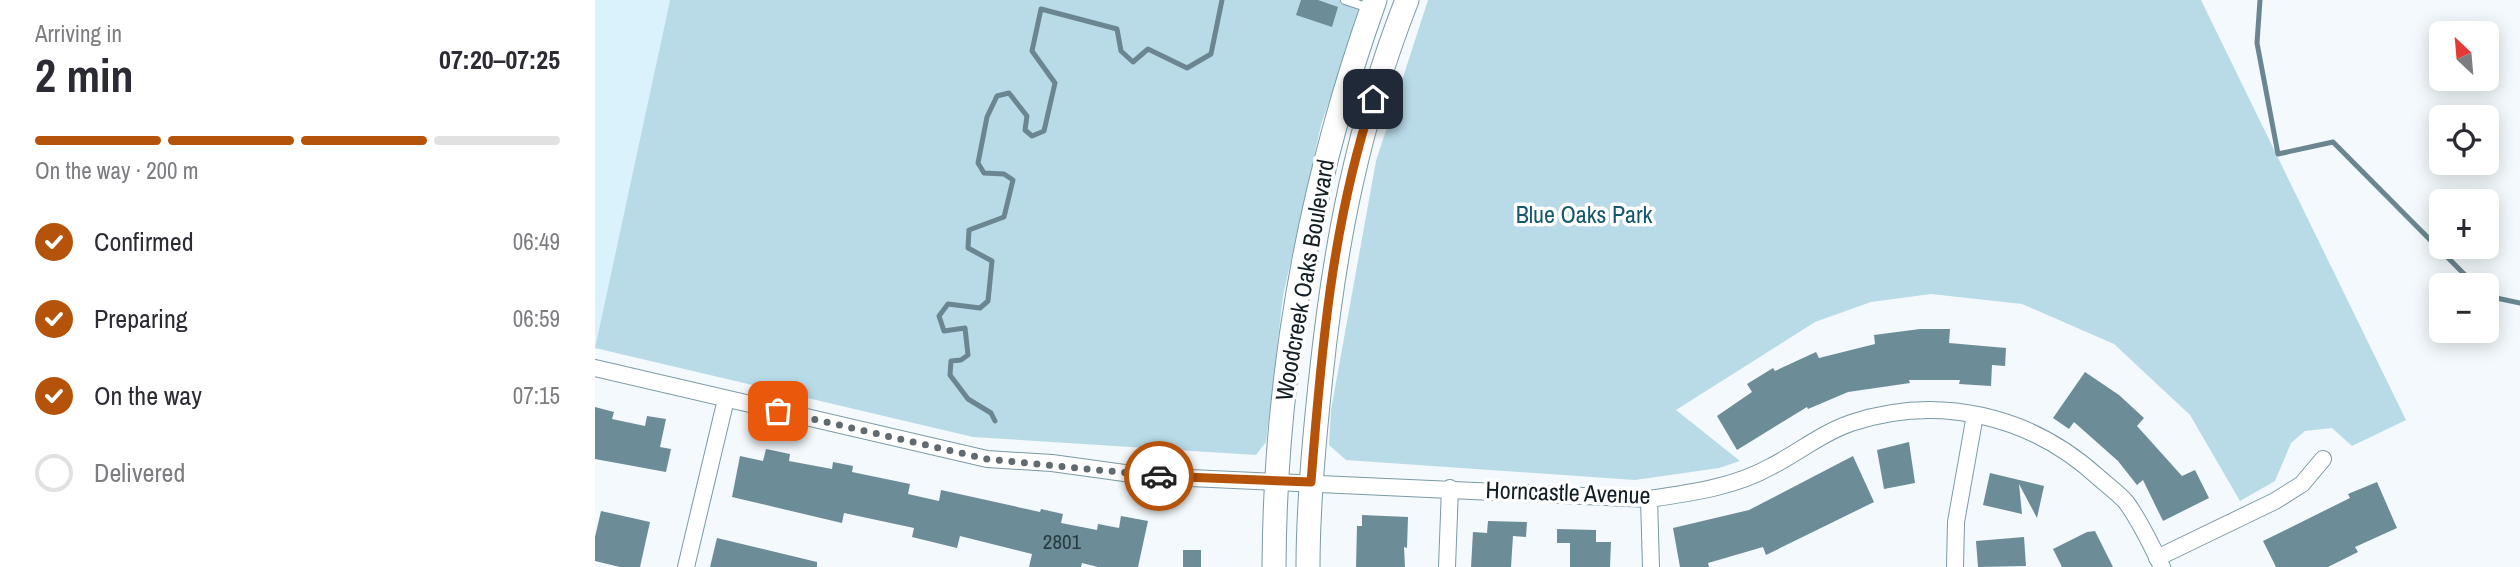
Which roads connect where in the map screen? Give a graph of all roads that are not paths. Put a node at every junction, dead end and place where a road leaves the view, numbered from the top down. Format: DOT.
graph roads {
  1 [pos="1345,0"];
  2 [pos="1407,0"];
  3 [pos="1374,5"];
  4 [pos="595,368"];
  5 [pos="726,399"];
  6 [pos="1975,415"];
  7 [pos="2323,459"];
  8 [pos="1277,481"];
  9 [pos="1311,482"];
  10 [pos="1450,488"];
  11 [pos="1649,499"];
  12 [pos="2159,563"];
  13 [pos="686,567"];
  14 [pos="1274,567"];
  15 [pos="1308,567"];
  16 [pos="1447,567"];
  17 [pos="1651,567"];
  18 [pos="1955,567"];
  1 -- 3 [label="lane"];
  2 -- 9 [label="main road, Woodcreek Oaks Boulevard"];
  3 -- 8 [label="main road, Woodcreek Oaks Boulevard"];
  4 -- 5 [label="street"];
  5 -- 8 [label="street"];
  5 -- 13 [label="street"];
  6 -- 11 [label="street, Horncastle Avenue"];
  6 -- 12 [label="street, Horncastle Avenue"];
  6 -- 18 [label="street"];
  7 -- 12 [label="street"];
  8 -- 9 [label="street, Horncastle Avenue"];
  8 -- 14 [label="main road, Woodcreek Oaks Boulevard"];
  9 -- 10 [label="street, Horncastle Avenue"];
  9 -- 15 [label="main road, Woodcreek Oaks Boulevard"];
  10 -- 11 [label="street, Horncastle Avenue"];
  10 -- 16 [label="street"];
  11 -- 17 [label="street"];
}
